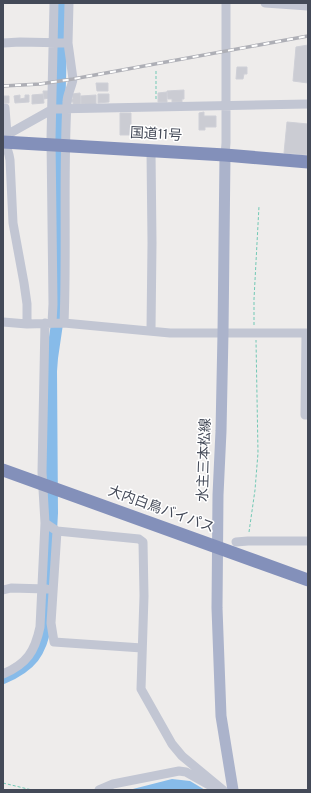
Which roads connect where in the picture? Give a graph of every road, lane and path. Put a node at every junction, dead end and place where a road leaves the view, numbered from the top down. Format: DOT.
graph roads {
  1 [pos="54,3"];
  2 [pos="69,3"];
  3 [pos="226,3"];
  4 [pos="265,3"];
  5 [pos="269,3"];
  6 [pos="308,6"];
  7 [pos="53,42"];
  8 [pos="3,43"];
  9 [pos="68,43"];
  10 [pos="156,71"];
  11 [pos="156,100"];
  12 [pos="308,104"];
  13 [pos="226,106"];
  14 [pos="3,108"];
  15 [pos="65,108"];
  16 [pos="53,110"];
  17 [pos="4,140"];
  18 [pos="58,146"];
  19 [pos="151,151"];
  20 [pos="224,155"];
  21 [pos="308,162"];
  22 [pos="259,206"];
  23 [pos="3,322"];
  24 [pos="55,323"];
  25 [pos="26,324"];
  26 [pos="151,330"];
  27 [pos="223,333"];
  28 [pos="256,333"];
  29 [pos="308,415"];
  30 [pos="3,470"];
  31 [pos="49,486"];
  32 [pos="46,524"];
  33 [pos="56,530"];
  34 [pos="248,541"];
  35 [pos="308,541"];
  36 [pos="236,542"];
  37 [pos="218,548"];
  38 [pos="308,580"];
  39 [pos="47,589"];
  40 [pos="3,590"];
  41 [pos="142,648"];
  42 [pos="3,674"];
  43 [pos="3,783"];
  44 [pos="32,790"];
  45 [pos="99,790"];
  46 [pos="226,790"];
  1 -- 7 [label="street"];
  2 -- 9 [label="street"];
  3 -- 13 [label="street"];
  4 -- 5 [label="street"];
  5 -- 6 [label="street"];
  7 -- 8 [label="street"];
  7 -- 9 [label="street"];
  7 -- 16 [label="street"];
  9 -- 15 [label="street"];
  10 -- 11 [label="path"];
  12 -- 13 [label="street"];
  13 -- 15 [label="street"];
  13 -- 20 [label="street"];
  14 -- 17 [label="street"];
  15 -- 16 [label="street"];
  15 -- 18 [label="street"];
  16 -- 17 [label="street"];
  16 -- 18 [label="street"];
  17 -- 18 [label="highway, 国道11号"];
  17 -- 25 [label="street"];
  18 -- 19 [label="highway, 国道11号"];
  18 -- 24 [label="street"];
  18 -- 24 [label="street"];
  19 -- 20 [label="highway, 国道11号"];
  19 -- 26 [label="street"];
  20 -- 21 [label="highway, 国道11号"];
  20 -- 27 [label="main road, 水主三本松線"];
  22 -- 28 [label="path"];
  23 -- 25 [label="street"];
  24 -- 25 [label="street"];
  24 -- 26 [label="street"];
  24 -- 31 [label="street"];
  26 -- 27 [label="street"];
  27 -- 28 [label="street"];
  27 -- 37 [label="main road, 水主三本松線"];
  28 -- 29 [label="street"];
  28 -- 34 [label="path"];
  30 -- 31 [label="highway, 大内白鳥バイパス"];
  31 -- 32 [label="street"];
  31 -- 37 [label="highway, 大内白鳥バイパス"];
  32 -- 33 [label="street"];
  32 -- 39 [label="street"];
  33 -- 39 [label="street"];
  33 -- 41 [label="street"];
  34 -- 35 [label="street"];
  34 -- 36 [label="street"];
  37 -- 38 [label="highway, 大内白鳥バイパス"];
  37 -- 46 [label="main road, 水主三本松線"];
  39 -- 40 [label="street"];
  39 -- 41 [label="street"];
  39 -- 42 [label="street"];
  41 -- 46 [label="street"];
  43 -- 44 [label="path"];
  45 -- 46 [label="street"];
}
